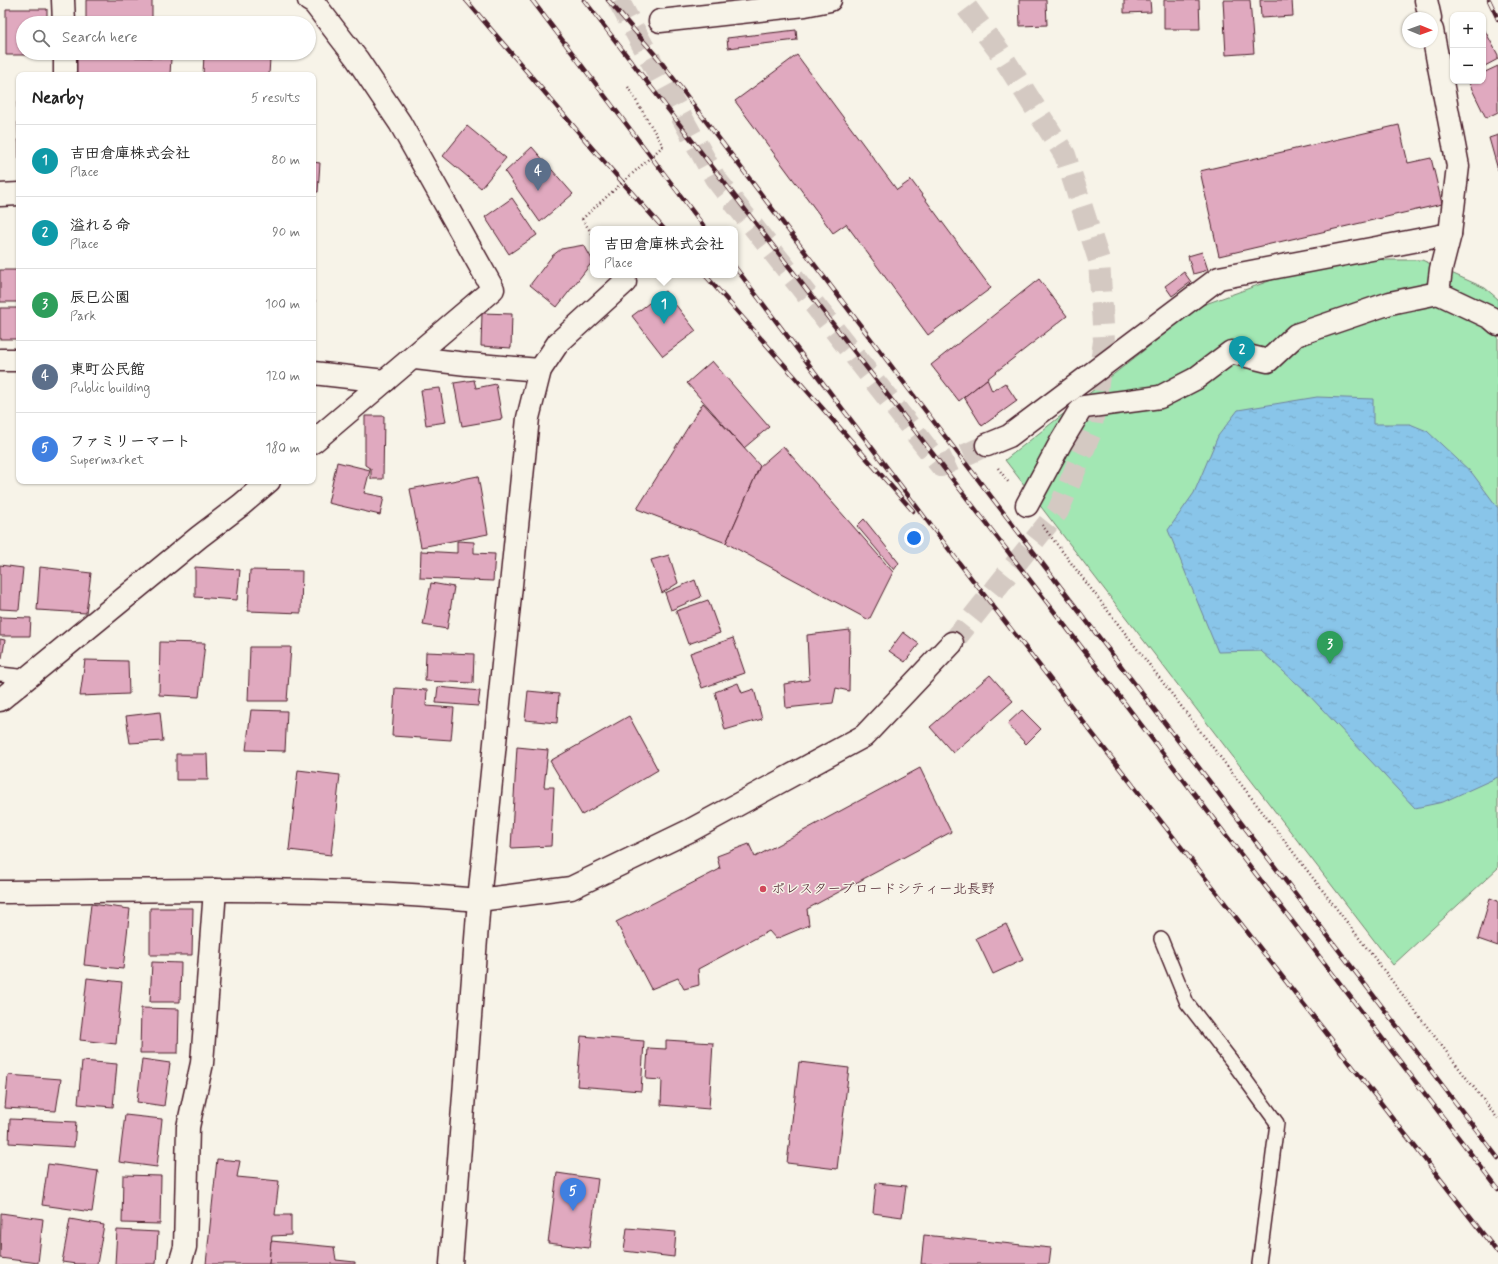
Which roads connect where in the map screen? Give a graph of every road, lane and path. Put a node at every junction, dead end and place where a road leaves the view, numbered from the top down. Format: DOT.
graph roads {
  1 [pos="63,0"];
  2 [pos="309,0"];
  3 [pos="830,0"];
  4 [pos="1426,0"];
  5 [pos="1429,12"];
  6 [pos="64,16"];
  7 [pos="660,21"];
  8 [pos="1435,48"];
  9 [pos="65,60"];
  10 [pos="65,72"];
  11 [pos="628,87"];
  12 [pos="16,194"];
  13 [pos="0,195"];
  14 [pos="590,231"];
  15 [pos="1450,234"];
  16 [pos="625,282"];
  17 [pos="1438,294"];
  18 [pos="1498,324"];
  19 [pos="415,358"];
  20 [pos="0,360"];
  21 [pos="16,360"];
  22 [pos="540,370"];
  23 [pos="316,373"];
  24 [pos="385,381"];
  25 [pos="316,439"];
  26 [pos="987,445"];
  27 [pos="266,484"];
  28 [pos="1027,505"];
  29 [pos="952,643"];
  30 [pos="0,674"];
  31 [pos="28,677"];
  32 [pos="0,700"];
  33 [pos="215,890"];
  34 [pos="0,892"];
  35 [pos="479,900"];
  36 [pos="1162,939"];
  37 [pos="1498,1119"];
  38 [pos="180,1264"];
  39 [pos="451,1264"];
  40 [pos="1259,1264"];
  1 -- 6 [label="street"];
  2 -- 19 [label="street"];
  3 -- 7 [label="street"];
  4 -- 5 [label="street"];
  8 -- 15 [label="street"];
  9 -- 10 [label="street"];
  11 -- 14 [label="path, bridge"];
  12 -- 13 [label="street"];
  15 -- 17 [label="street"];
  15 -- 26 [label="street"];
  16 -- 22 [label="street"];
  17 -- 18 [label="street"];
  17 -- 28 [label="street"];
  19 -- 22 [label="street"];
  19 -- 24 [label="street"];
  20 -- 21 [label="street"];
  22 -- 35 [label="street"];
  23 -- 24 [label="street"];
  24 -- 25 [label="street"];
  26 -- 28 [label="path"];
  27 -- 31 [label="street"];
  28 -- 37 [label="path"];
  29 -- 35 [label="street"];
  30 -- 31 [label="lane"];
  31 -- 32 [label="street"];
  33 -- 34 [label="street"];
  33 -- 35 [label="street"];
  33 -- 38 [label="street"];
  35 -- 39 [label="street"];
  36 -- 40 [label="lane"];
}
